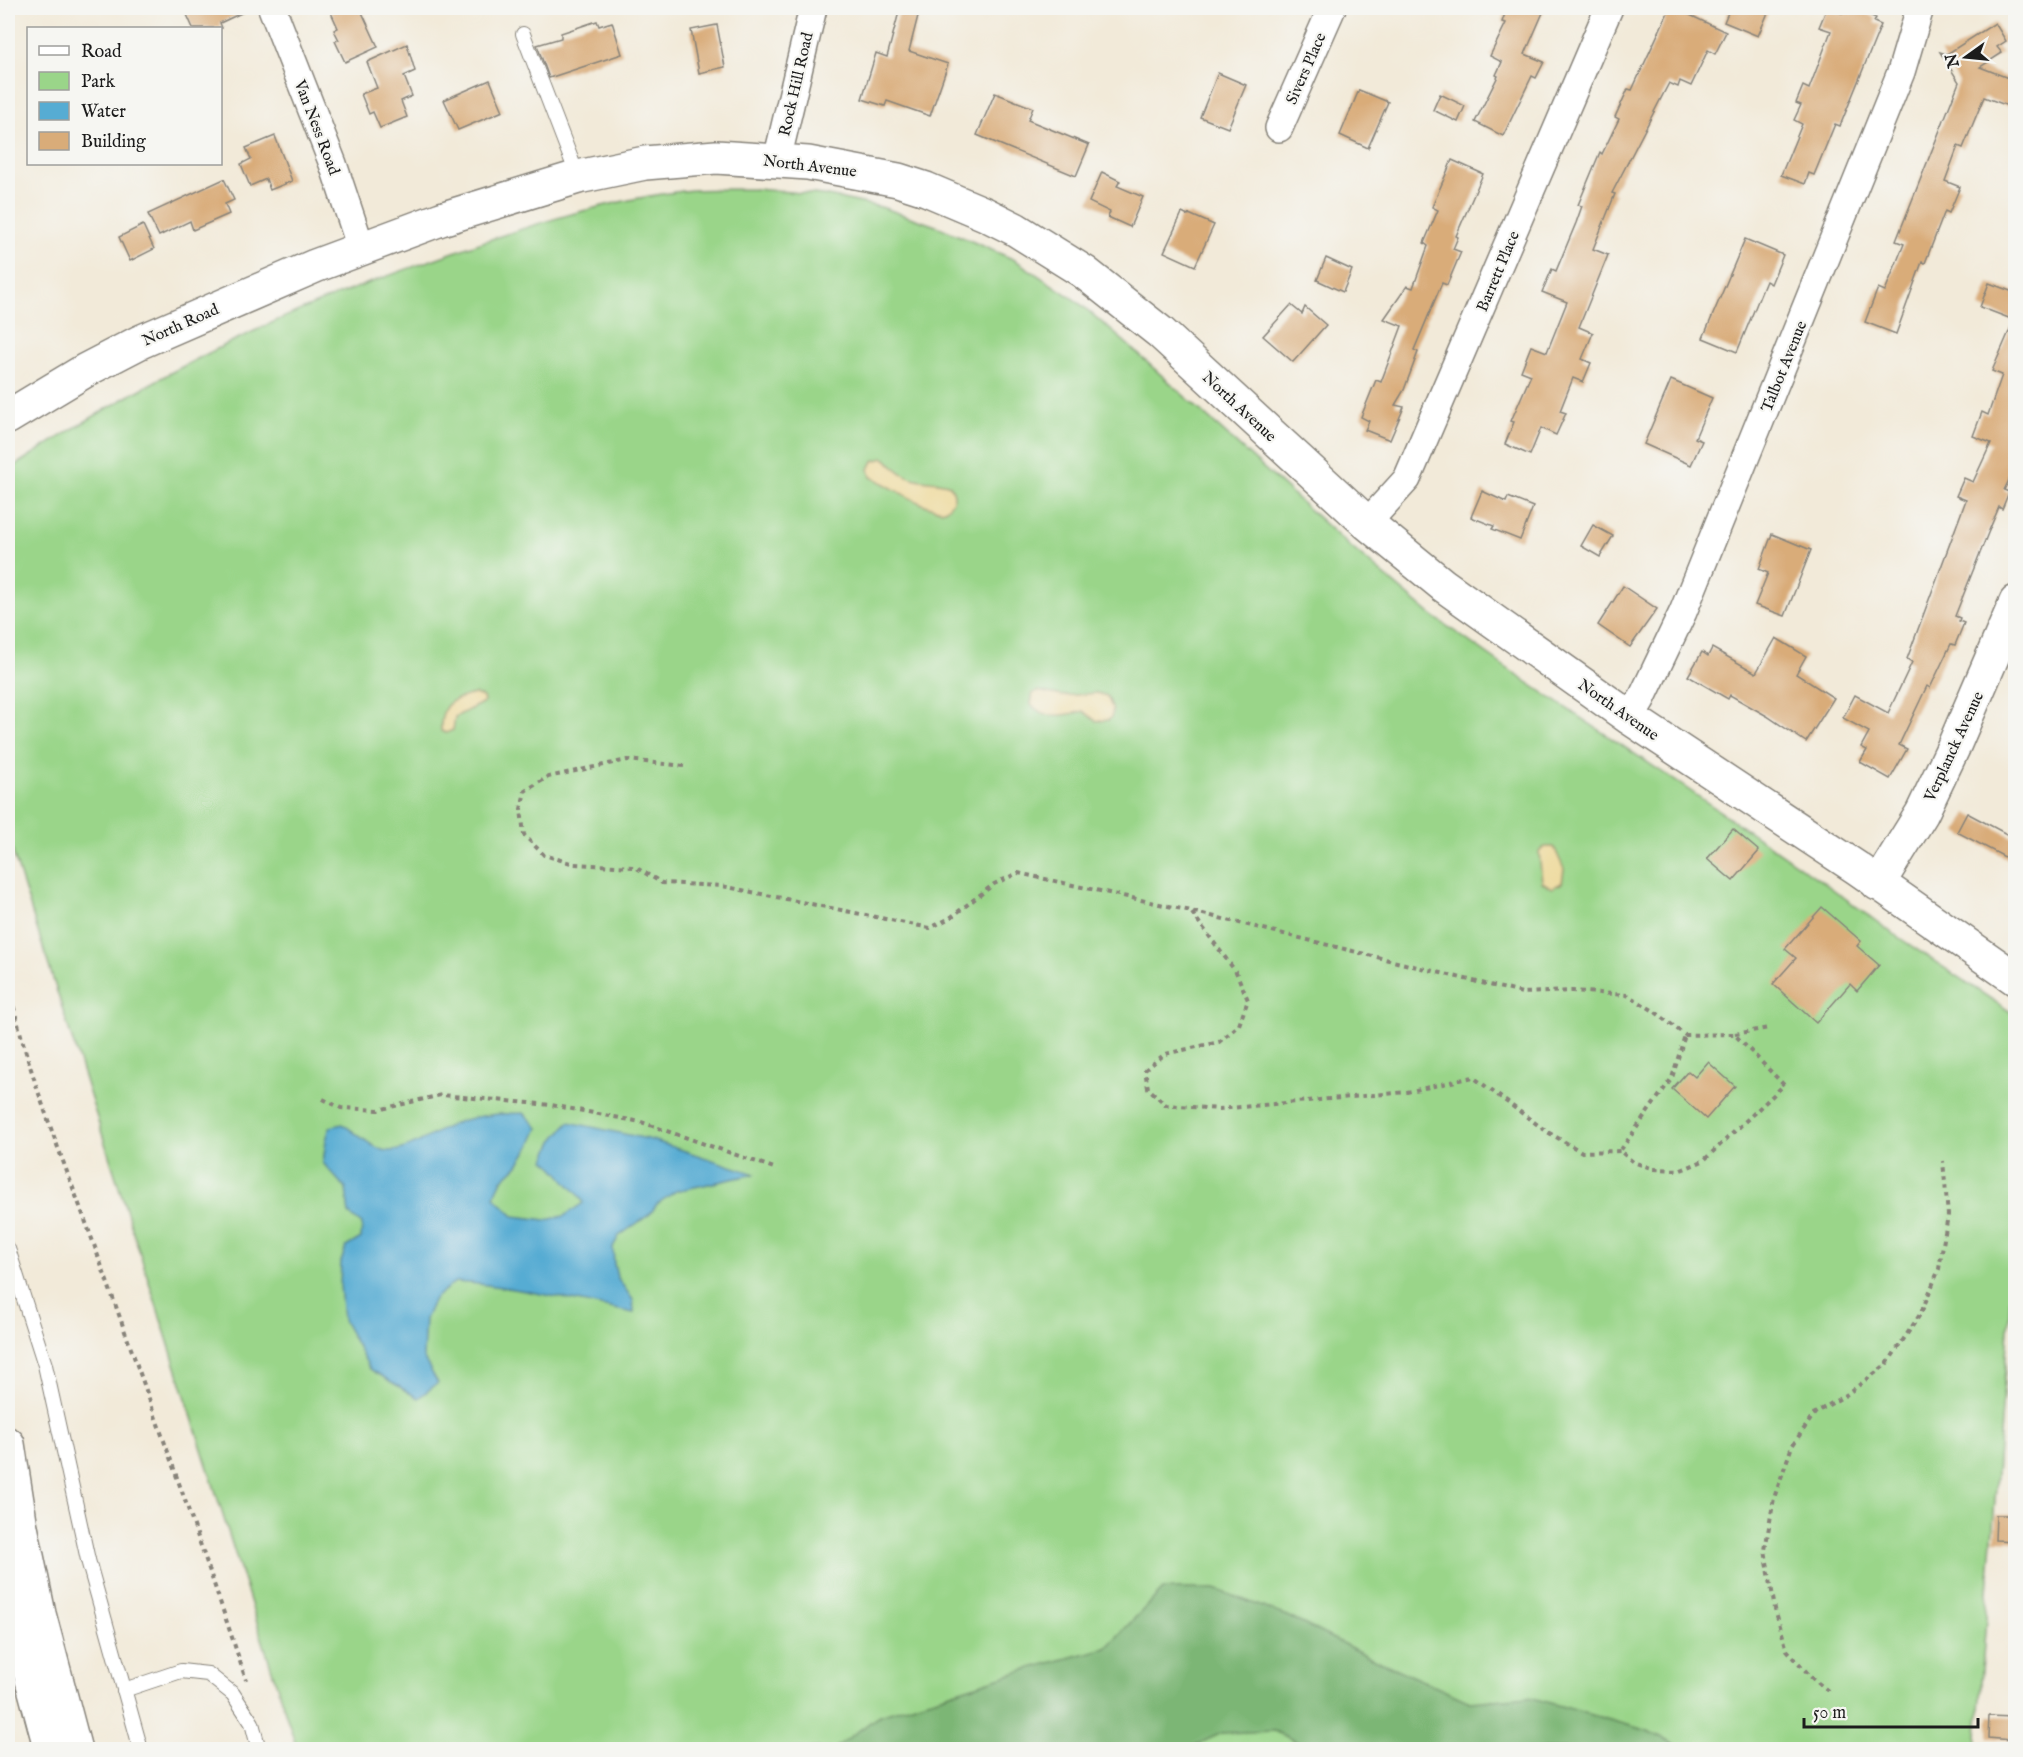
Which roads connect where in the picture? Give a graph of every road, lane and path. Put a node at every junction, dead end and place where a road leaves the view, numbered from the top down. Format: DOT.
graph roads {
  1 [pos="272,8"];
  2 [pos="813,8"];
  3 [pos="1332,8"];
  4 [pos="1609,8"];
  5 [pos="1920,8"];
  6 [pos="524,34"];
  7 [pos="1279,128"];
  8 [pos="777,160"];
  9 [pos="578,177"];
  10 [pos="361,248"];
  11 [pos="8,417"];
  12 [pos="1367,523"];
  13 [pos="2016,602"];
  14 [pos="1630,718"];
  15 [pos="684,766"];
  16 [pos="1878,884"];
  17 [pos="1191,911"];
  18 [pos="2016,979"];
  19 [pos="8,980"];
  20 [pos="1769,1028"];
  21 [pos="1734,1034"];
  22 [pos="1685,1035"];
  23 [pos="323,1099"];
  24 [pos="1620,1151"];
  25 [pos="1943,1161"];
  26 [pos="774,1168"];
  27 [pos="8,1249"];
  28 [pos="8,1444"];
  29 [pos="8,1591"];
  30 [pos="249,1689"];
  31 [pos="124,1690"];
  32 [pos="1828,1691"];
  33 [pos="51,1749"];
  34 [pos="75,1749"];
  35 [pos="141,1749"];
  36 [pos="259,1749"];
  1 -- 10 [label="street, Van Ness Road"];
  2 -- 8 [label="street, Rock Hill Road"];
  3 -- 7 [label="street, Sivers Place"];
  4 -- 12 [label="street, Barrett Place"];
  5 -- 14 [label="street, Talbot Avenue"];
  6 -- 9 [label="lane"];
  8 -- 9 [label="main road, North Avenue"];
  8 -- 12 [label="main road, North Avenue"];
  9 -- 10 [label="main road, North Avenue"];
  10 -- 11 [label="main road, North Road"];
  12 -- 14 [label="main road, North Avenue"];
  13 -- 16 [label="main road, Verplanck Avenue"];
  14 -- 16 [label="main road, North Avenue"];
  15 -- 17 [label="path"];
  16 -- 18 [label="main road, North Avenue"];
  17 -- 22 [label="path"];
  17 -- 24 [label="path"];
  19 -- 30 [label="path"];
  20 -- 21 [label="path"];
  21 -- 22 [label="path"];
  21 -- 24 [label="path"];
  22 -- 24 [label="path"];
  23 -- 26 [label="path"];
  25 -- 32 [label="path"];
  27 -- 31 [label="lane"];
  28 -- 34 [label="main road"];
  29 -- 33 [label="main road"];
  31 -- 35 [label="lane"];
  31 -- 36 [label="lane"];
}
